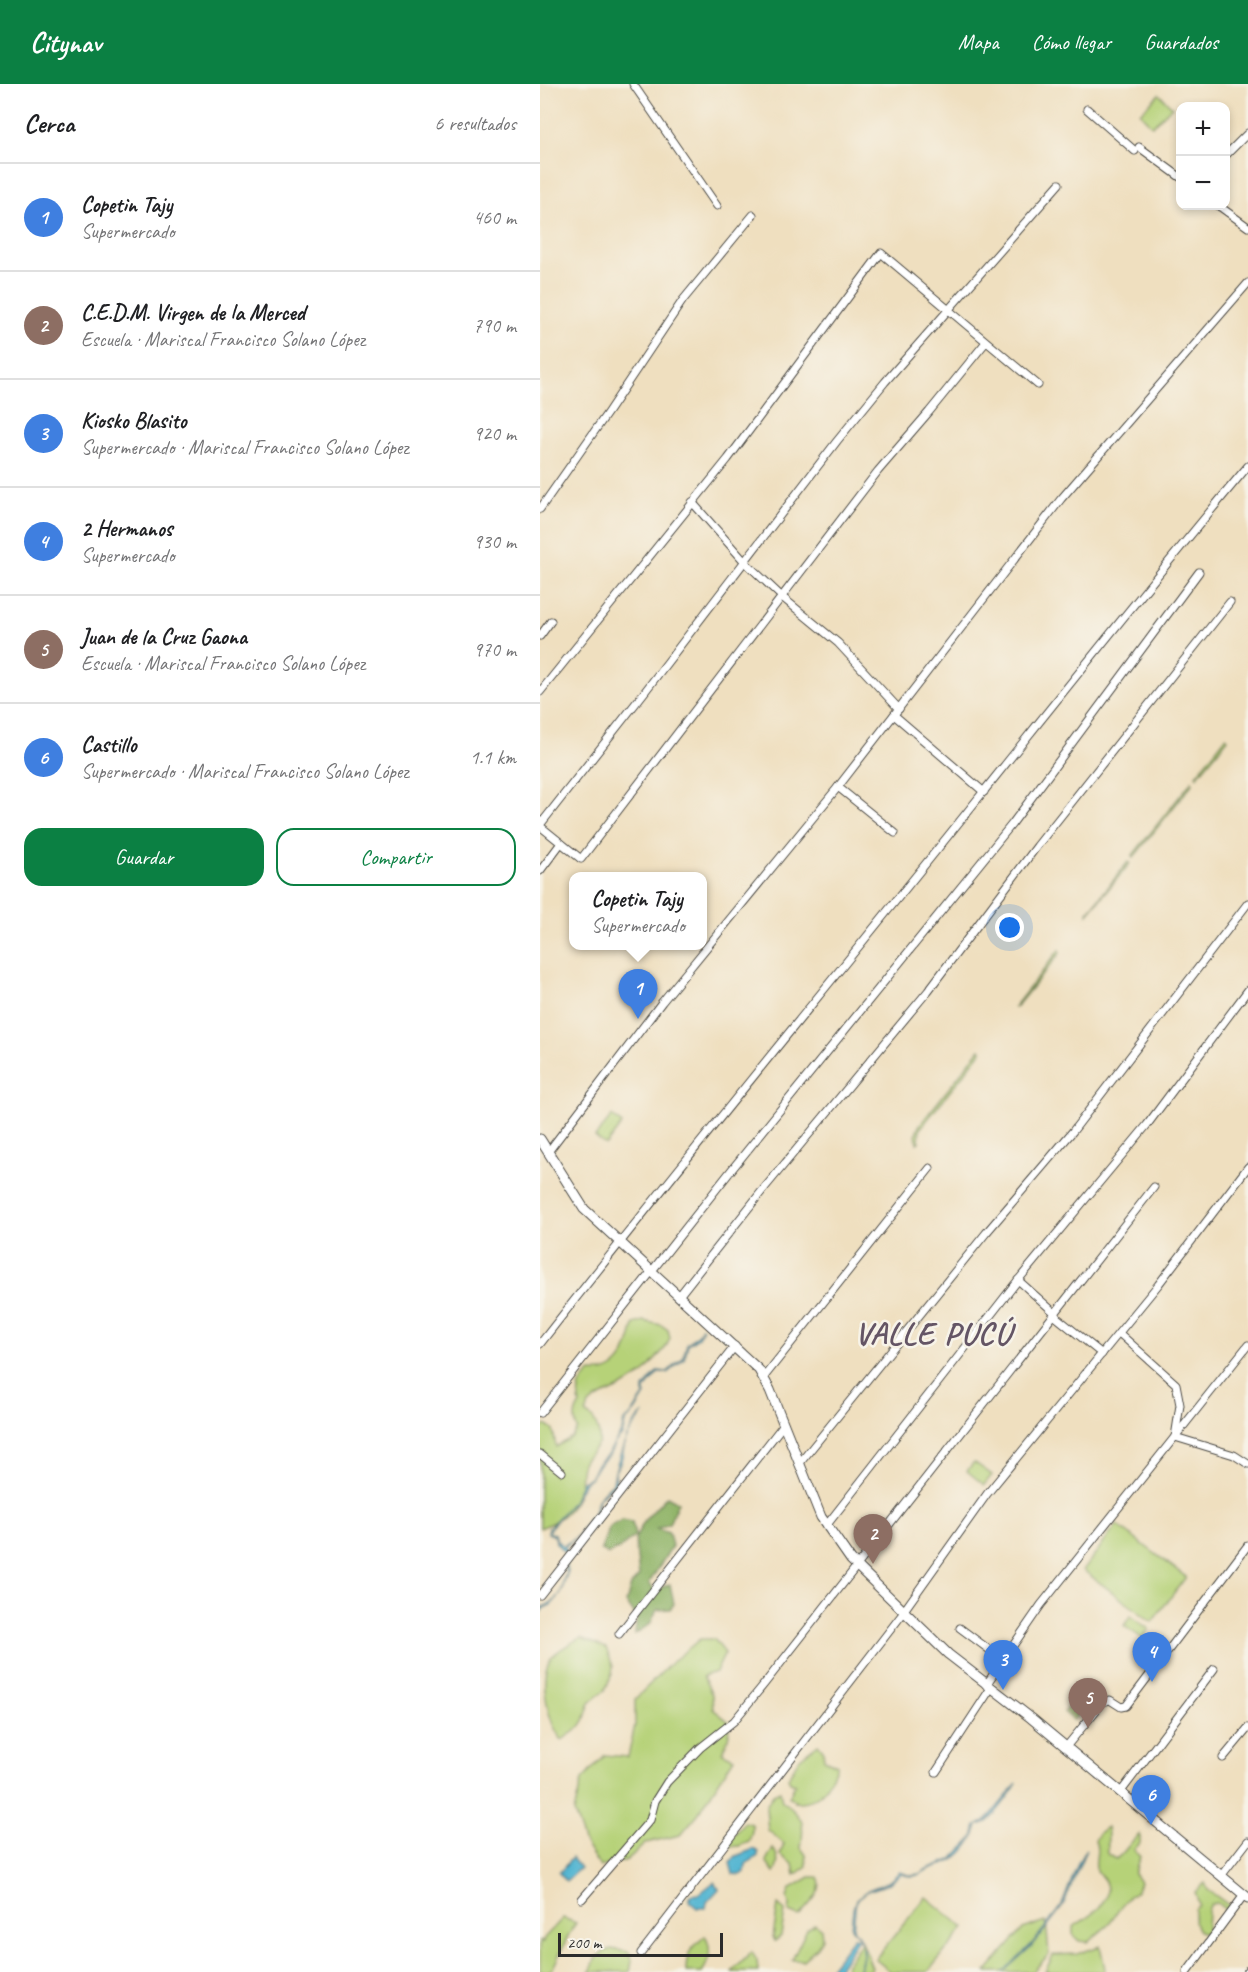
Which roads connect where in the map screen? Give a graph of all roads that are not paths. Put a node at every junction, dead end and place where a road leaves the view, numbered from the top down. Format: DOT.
graph roads {
  1 [pos="633,84"];
  2 [pos="1087,110"];
  3 [pos="1248,133"];
  4 [pos="1230,151"];
  5 [pos="1176,174"];
  6 [pos="1059,184"];
  7 [pos="717,206"];
  8 [pos="1225,210"];
  9 [pos="753,215"];
  10 [pos="1248,227"];
  11 [pos="1248,283"];
  12 [pos="949,310"];
  13 [pos="986,342"];
  14 [pos="1038,386"];
  15 [pos="1248,466"];
  16 [pos="692,502"];
  17 [pos="540,509"];
  18 [pos="745,562"];
  19 [pos="1199,572"];
  20 [pos="782,597"];
  21 [pos="1230,602"];
  22 [pos="551,621"];
  23 [pos="540,636"];
  24 [pos="540,692"];
  25 [pos="896,712"];
  26 [pos="837,787"];
  27 [pos="984,792"];
  28 [pos="540,825"];
  29 [pos="895,833"];
  30 [pos="561,843"];
  31 [pos="540,871"];
  32 [pos="1248,903"];
  33 [pos="707,947"];
  34 [pos="704,950"];
  35 [pos="1248,990"];
  36 [pos="540,1139"];
  37 [pos="548,1152"];
  38 [pos="1248,1167"];
  39 [pos="930,1168"];
  40 [pos="1154,1187"];
  41 [pos="619,1242"];
  42 [pos="652,1271"];
  43 [pos="1018,1280"];
  44 [pos="679,1296"];
  45 [pos="1055,1315"];
  46 [pos="1119,1333"];
  47 [pos="540,1344"];
  48 [pos="1248,1345"];
  49 [pos="735,1346"];
  50 [pos="1102,1354"];
  51 [pos="764,1377"];
  52 [pos="540,1413"];
  53 [pos="784,1424"];
  54 [pos="1175,1437"];
  55 [pos="540,1454"];
  56 [pos="799,1464"];
  57 [pos="1248,1464"];
  58 [pos="562,1472"];
  59 [pos="826,1526"];
  60 [pos="1248,1545"];
  61 [pos="856,1566"];
  62 [pos="540,1595"];
  63 [pos="903,1612"];
  64 [pos="960,1628"];
  65 [pos="619,1634"];
  66 [pos="1003,1660"];
  67 [pos="1214,1669"];
  68 [pos="989,1686"];
  69 [pos="1248,1728"];
  70 [pos="1066,1747"];
  71 [pos="1222,1758"];
  72 [pos="936,1772"];
  73 [pos="1120,1793"];
  74 [pos="1248,1841"];
  75 [pos="1221,1876"];
  76 [pos="1246,1896"];
  77 [pos="582,1899"];
  78 [pos="641,1953"];
  79 [pos="1187,1972"];
  1 -- 7 [label="street"];
  2 -- 5 [label="street"];
  3 -- 4 [label="street"];
  6 -- 12 [label="street"];
  8 -- 10 [label="street"];
  9 -- 17 [label="street"];
  11 -- 25 [label="street"];
  12 -- 13 [label="street"];
  12 -- 16 [label="street"];
  12 -- 18 [label="street"];
  13 -- 14 [label="street"];
  13 -- 20 [label="street"];
  15 -- 27 [label="street"];
  16 -- 18 [label="street"];
  16 -- 24 [label="street"];
  18 -- 20 [label="street"];
  18 -- 28 [label="street"];
  19 -- 42 [label="street"];
  20 -- 25 [label="street"];
  20 -- 30 [label="street"];
  21 -- 44 [label="street"];
  22 -- 23 [label="street"];
  25 -- 26 [label="street"];
  25 -- 27 [label="street"];
  26 -- 29 [label="street"];
  26 -- 33 [label="street"];
  27 -- 41 [label="street"];
  28 -- 30 [label="street"];
  30 -- 31 [label="street"];
  32 -- 56 [label="street"];
  34 -- 37 [label="street"];
  35 -- 43 [label="street"];
  36 -- 37 [label="main road"];
  37 -- 41 [label="main road"];
  38 -- 46 [label="street"];
  39 -- 51 [label="street"];
  40 -- 45 [label="street"];
  41 -- 42 [label="main road"];
  41 -- 47 [label="street"];
  42 -- 44 [label="main road"];
  42 -- 52 [label="street"];
  43 -- 45 [label="street"];
  43 -- 59 [label="street"];
  44 -- 49 [label="main road"];
  45 -- 50 [label="street"];
  45 -- 61 [label="street"];
  46 -- 50 [label="street"];
  46 -- 54 [label="street"];
  48 -- 54 [label="street"];
  49 -- 51 [label="main road"];
  49 -- 62 [label="street"];
  50 -- 63 [label="street"];
  51 -- 53 [label="main road"];
  53 -- 56 [label="main road"];
  53 -- 65 [label="street"];
  54 -- 57 [label="street"];
  54 -- 66 [label="street"];
  55 -- 58 [label="street"];
  56 -- 59 [label="main road"];
  59 -- 61 [label="main road"];
  60 -- 70 [label="street"];
  61 -- 63 [label="main road"];
  61 -- 77 [label="street"];
  63 -- 68 [label="main road"];
  63 -- 78 [label="street"];
  64 -- 66 [label="street"];
  66 -- 68 [label="street"];
  67 -- 73 [label="street"];
  68 -- 70 [label="main road"];
  68 -- 72 [label="street"];
  69 -- 71 [label="street"];
  70 -- 73 [label="main road"];
  73 -- 75 [label="main road"];
  74 -- 75 [label="street"];
  75 -- 76 [label="main road"];
  76 -- 79 [label="street"];
}
